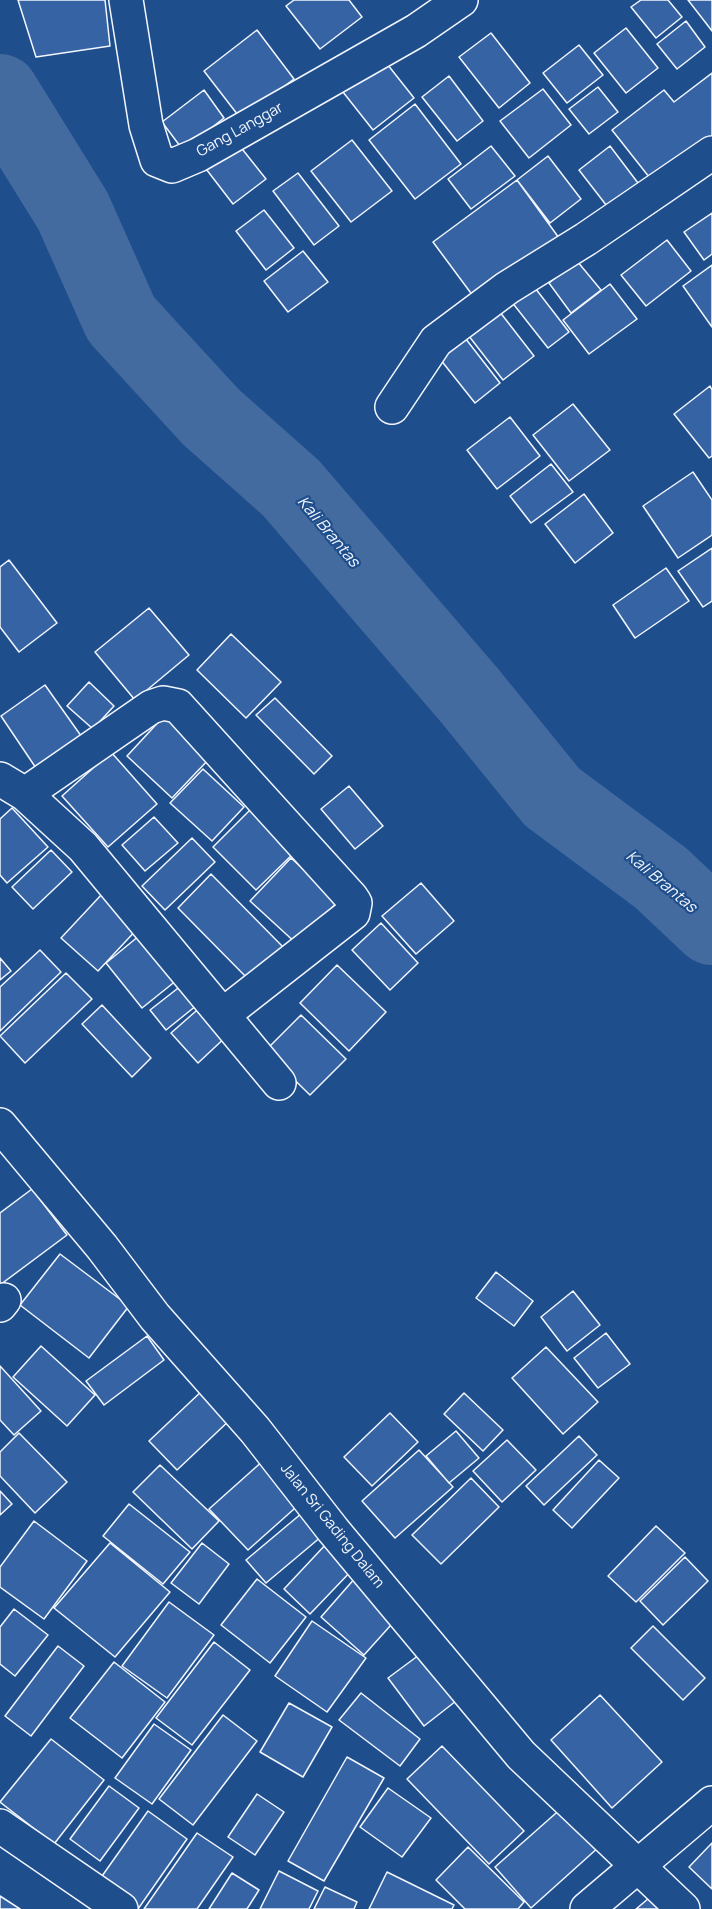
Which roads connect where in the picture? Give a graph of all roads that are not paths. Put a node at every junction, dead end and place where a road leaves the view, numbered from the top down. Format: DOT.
graph roads {
  1 [pos="126,0"];
  2 [pos="460,0"];
  3 [pos="712,153"];
  4 [pos="392,407"];
  5 [pos="13,787"];
  6 [pos="224,1014"];
  7 [pos="279,1083"];
  8 [pos="0,1125"];
  9 [pos="712,1803"];
  10 [pos="0,1826"];
  11 [pos="638,1868"];
  12 [pos="121,1909"];
  13 [pos="587,1909"];
  14 [pos="683,1909"];
  1 -- 2 [label="street, Gang Langgar"];
  3 -- 4 [label="street"];
  5 -- 6 [label="street"];
  5 -- 6 [label="street"];
  6 -- 7 [label="street"];
  8 -- 11 [label="street, Jalan Sri Gading Dalam"];
  9 -- 11 [label="street"];
  10 -- 12 [label="street"];
  11 -- 13 [label="street"];
  11 -- 14 [label="street, Jalan Sri Gading Dalam"];
}
